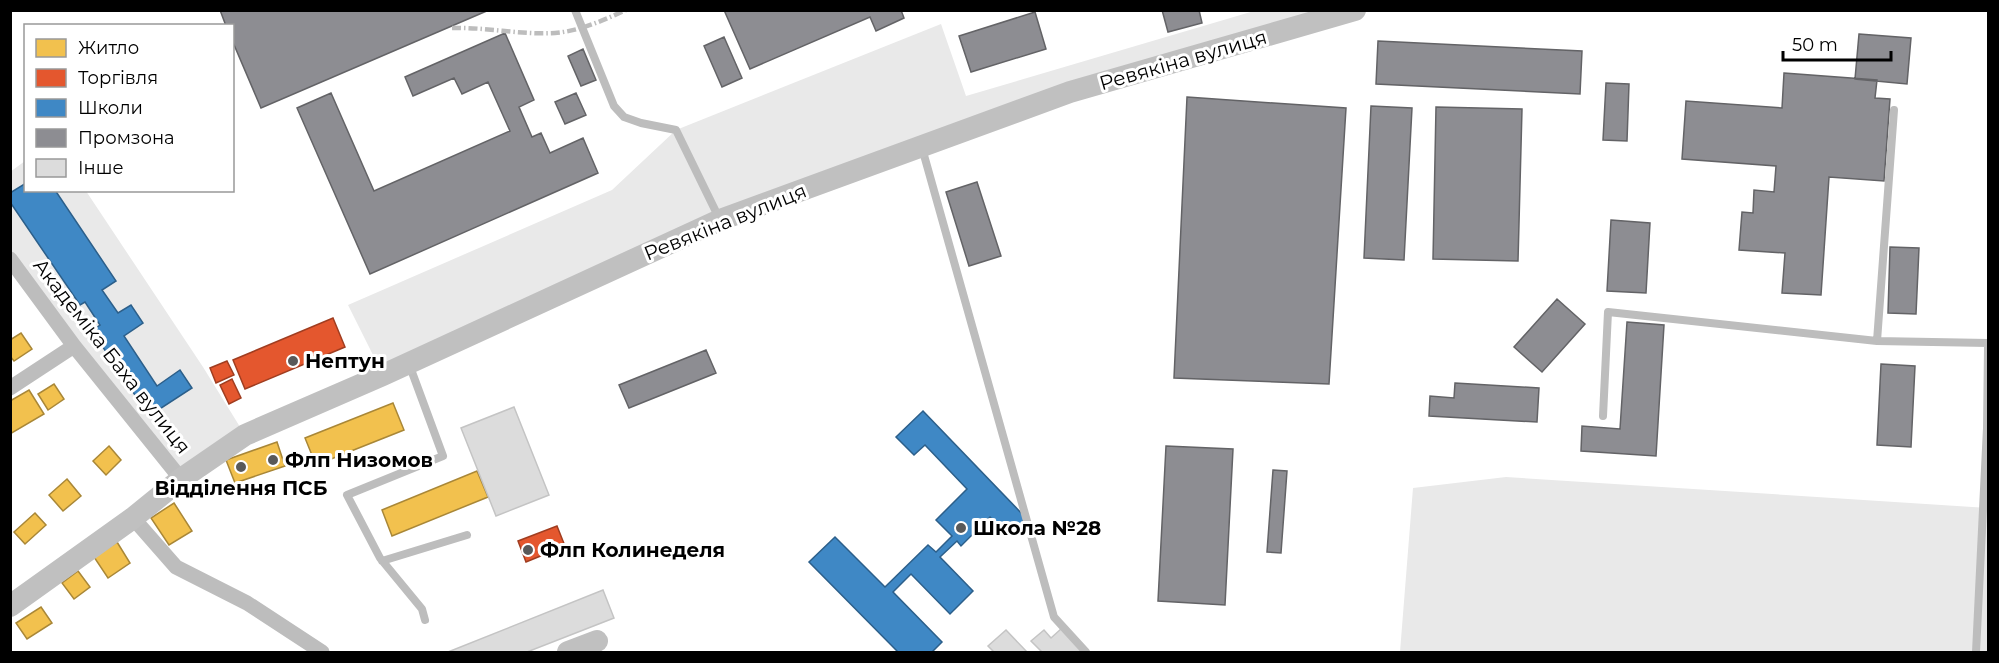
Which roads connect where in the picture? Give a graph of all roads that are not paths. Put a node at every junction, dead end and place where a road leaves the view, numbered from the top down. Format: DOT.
graph roads {
  1 [pos="575,10"];
  2 [pos="1355,10"];
  3 [pos="1894,110"];
  4 [pos="922,146"];
  5 [pos="720,220"];
  6 [pos="10,259"];
  7 [pos="1877,341"];
  8 [pos="1989,345"];
  9 [pos="74,346"];
  10 [pos="409,363"];
  11 [pos="10,388"];
  12 [pos="1603,416"];
  13 [pos="181,479"];
  14 [pos="133,518"];
  15 [pos="467,535"];
  16 [pos="382,561"];
  17 [pos="10,606"];
  18 [pos="425,620"];
  19 [pos="597,641"];
  20 [pos="322,652"];
  21 [pos="568,652"];
  22 [pos="1086,652"];
  23 [pos="1976,652"];
  1 -- 5 [label="lane"];
  2 -- 4 [label="street, Ревякіна вулиця"];
  3 -- 7 [label="lane"];
  4 -- 5 [label="street, Ревякіна вулиця"];
  4 -- 22 [label="lane"];
  5 -- 10 [label="street, Ревякіна вулиця"];
  6 -- 9 [label="street, Академіка Баха вулиця"];
  7 -- 8 [label="lane"];
  7 -- 12 [label="lane"];
  8 -- 23 [label="lane"];
  9 -- 11 [label="street"];
  9 -- 13 [label="street, Академіка Баха вулиця"];
  10 -- 13 [label="street, Ревякіна вулиця"];
  10 -- 16 [label="lane"];
  13 -- 14 [label="street, Ревякіна вулиця"];
  14 -- 17 [label="street, Ревякіна вулиця"];
  14 -- 20 [label="street"];
  15 -- 16 [label="lane"];
  16 -- 18 [label="lane"];
  19 -- 21 [label="street"];
}
